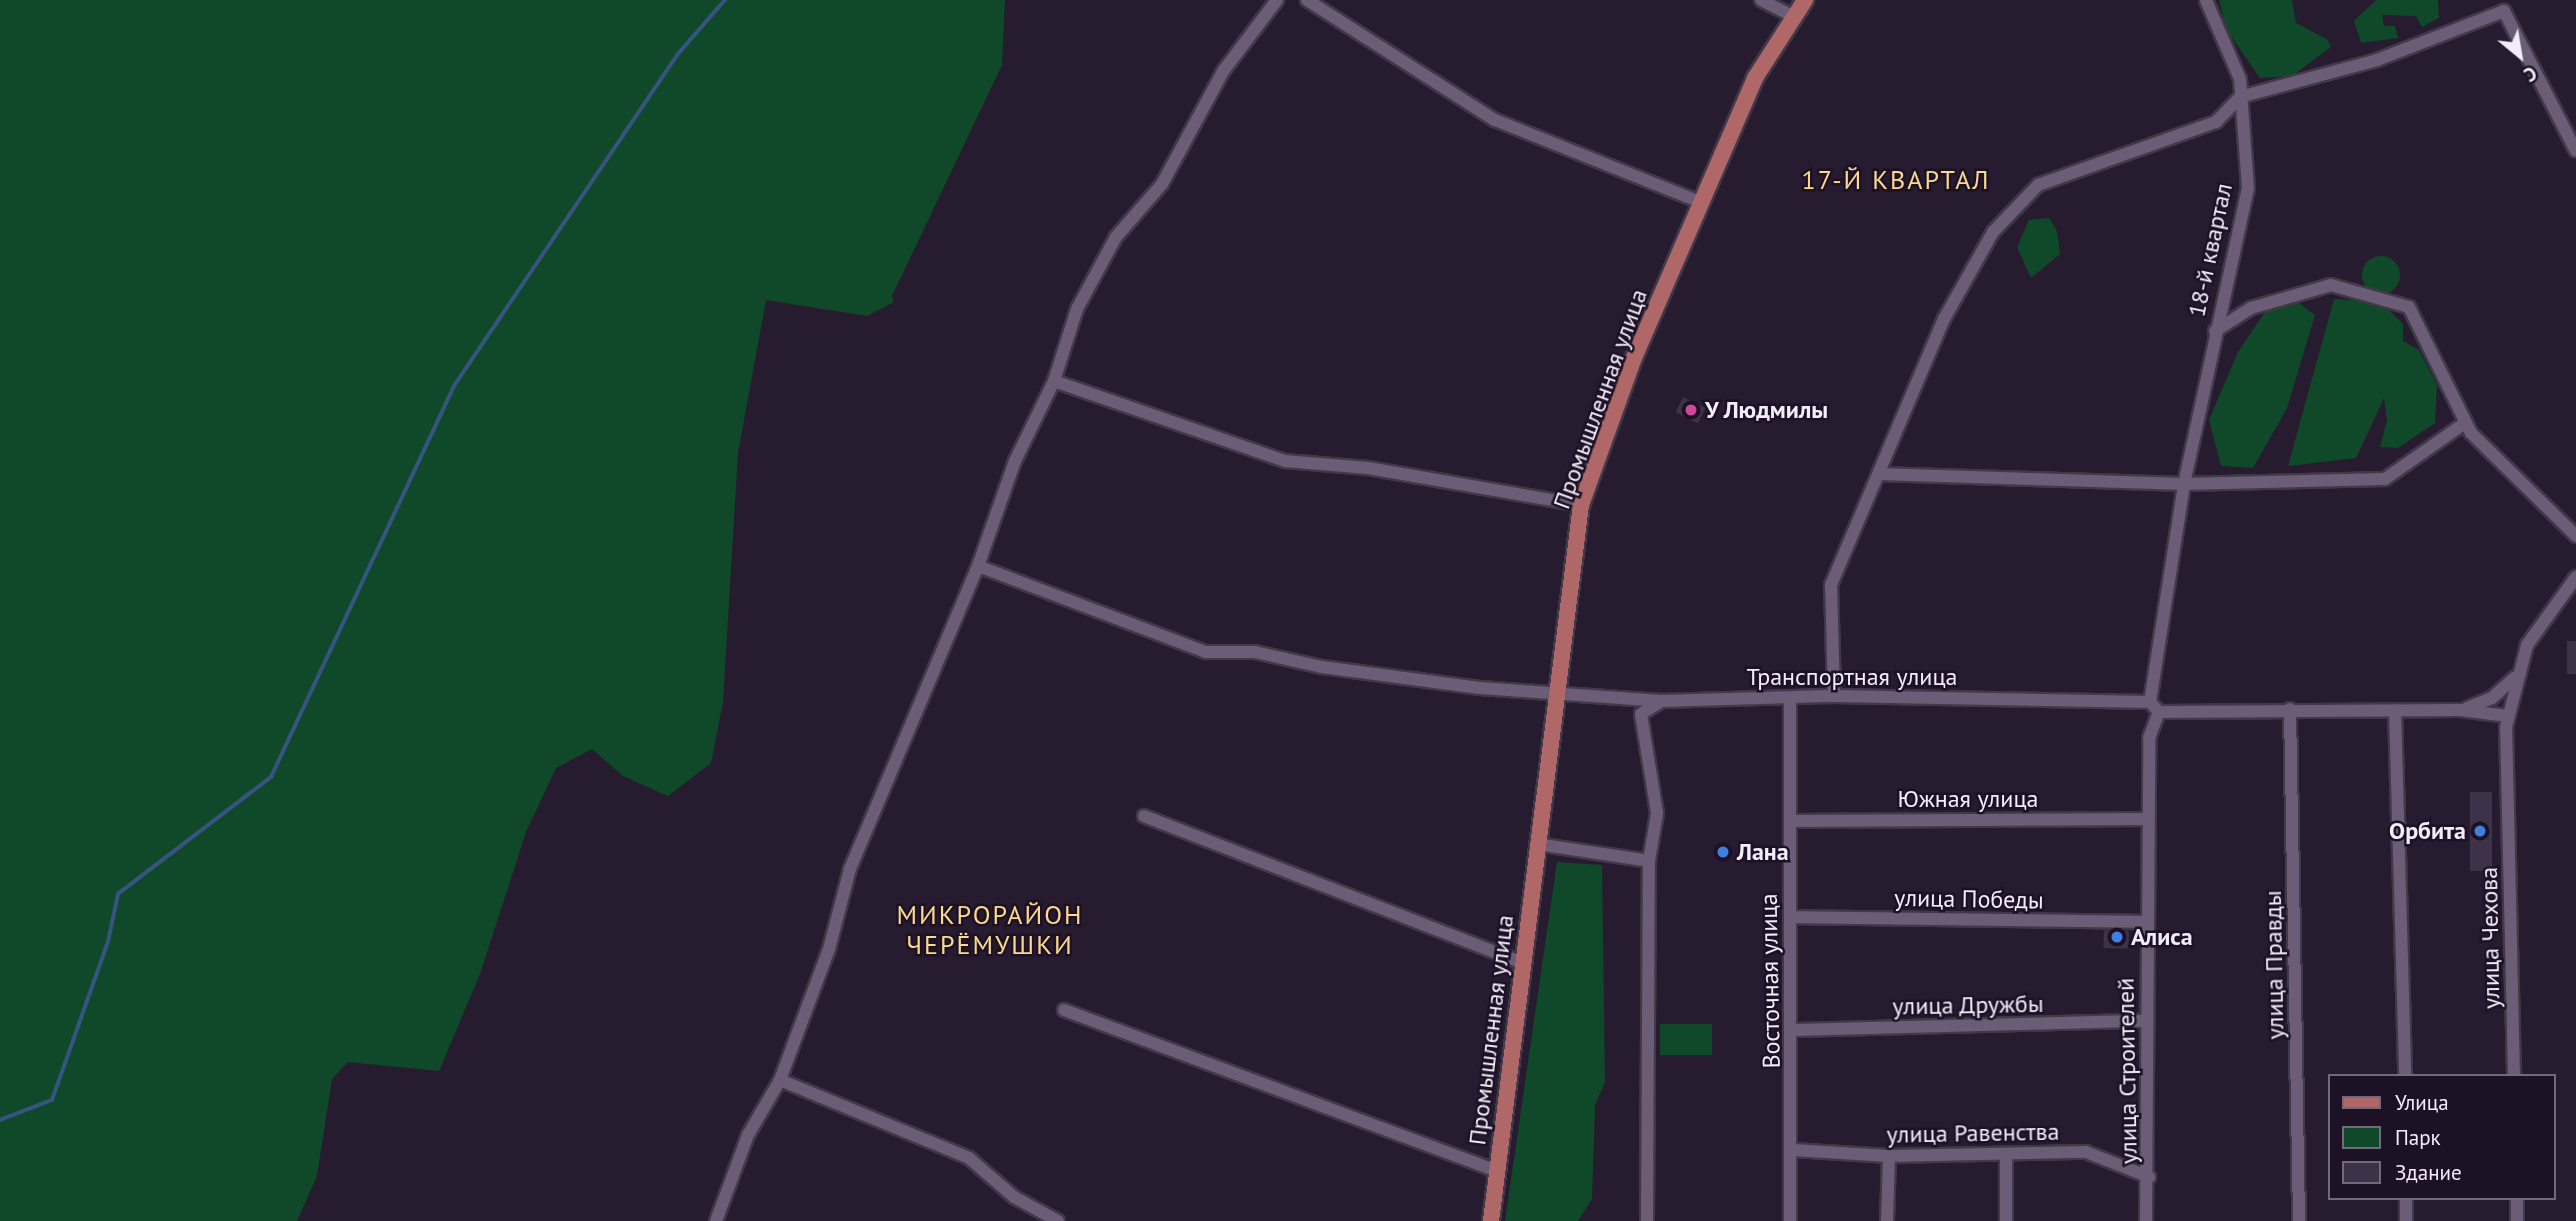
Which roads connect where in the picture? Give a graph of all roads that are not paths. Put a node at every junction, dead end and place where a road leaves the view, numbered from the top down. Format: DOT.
graph roads {
  1 [pos="1277,0"];
  2 [pos="1307,0"];
  3 [pos="1761,0"];
  4 [pos="1805,0"];
  5 [pos="2206,0"];
  6 [pos="1791,15"];
  7 [pos="2240,97"];
  8 [pos="2576,151"];
  9 [pos="1702,203"];
  10 [pos="2215,331"];
  11 [pos="1054,381"];
  12 [pos="2465,422"];
  13 [pos="1879,474"];
  14 [pos="2184,484"];
  15 [pos="1581,505"];
  16 [pos="2576,536"];
  17 [pos="978,566"];
  18 [pos="2576,577"];
  19 [pos="2516,675"];
  20 [pos="1554,691"];
  21 [pos="1834,696"];
  22 [pos="1790,698"];
  23 [pos="1662,701"];
  24 [pos="2154,707"];
  25 [pos="2290,709"];
  26 [pos="2395,710"];
  27 [pos="2460,710"];
  28 [pos="2508,716"];
  29 [pos="1144,816"];
  30 [pos="2147,819"];
  31 [pos="1790,821"];
  32 [pos="1537,844"];
  33 [pos="1649,861"];
  34 [pos="1790,917"];
  35 [pos="2147,922"];
  36 [pos="1523,963"];
  37 [pos="1064,1010"];
  38 [pos="2146,1021"];
  39 [pos="1792,1030"];
  40 [pos="2405,1074"];
  41 [pos="2514,1074"];
  42 [pos="780,1080"];
  43 [pos="1793,1150"];
  44 [pos="1889,1156"];
  45 [pos="2006,1157"];
  46 [pos="1497,1171"];
  47 [pos="2149,1177"];
  48 [pos="2406,1200"];
  49 [pos="2517,1200"];
  50 [pos="716,1221"];
  51 [pos="1058,1221"];
  52 [pos="1491,1221"];
  53 [pos="1647,1221"];
  54 [pos="1790,1221"];
  55 [pos="1887,1221"];
  56 [pos="2006,1221"];
  57 [pos="2146,1221"];
  58 [pos="2299,1221"];
  59 [pos="2406,1221"];
  60 [pos="2517,1221"];
  1 -- 11 [label="street"];
  2 -- 9 [label="street"];
  3 -- 6 [label="street"];
  4 -- 6 [label="main road, Промышленная улица"];
  5 -- 7 [label="street, 18-й квартал"];
  6 -- 9 [label="main road, Промышленная улица"];
  7 -- 8 [label="street"];
  7 -- 10 [label="street, 18-й квартал"];
  7 -- 13 [label="street"];
  9 -- 15 [label="main road, Промышленная улица"];
  10 -- 12 [label="street"];
  10 -- 14 [label="street, 18-й квартал"];
  11 -- 15 [label="street"];
  11 -- 17 [label="street"];
  12 -- 14 [label="street"];
  12 -- 16 [label="street"];
  13 -- 14 [label="street"];
  13 -- 21 [label="street"];
  14 -- 24 [label="street, 18-й квартал"];
  15 -- 20 [label="main road, Промышленная улица"];
  17 -- 20 [label="street, Транспортная улица"];
  17 -- 42 [label="street"];
  18 -- 19 [label="street"];
  19 -- 27 [label="street"];
  19 -- 28 [label="street"];
  20 -- 23 [label="street, Транспортная улица"];
  20 -- 32 [label="main road, Промышленная улица"];
  21 -- 22 [label="street, Транспортная улица"];
  21 -- 24 [label="street, Транспортная улица"];
  22 -- 23 [label="street, Транспортная улица"];
  22 -- 31 [label="street, Восточная улица"];
  23 -- 33 [label="street"];
  24 -- 25 [label="street, Транспортная улица"];
  24 -- 30 [label="street, улица Строителей"];
  25 -- 26 [label="street, Транспортная улица"];
  25 -- 58 [label="street, улица Правды"];
  26 -- 27 [label="street, Транспортная улица"];
  26 -- 40 [label="street"];
  27 -- 28 [label="street"];
  28 -- 41 [label="street, улица Чехова"];
  29 -- 36 [label="street"];
  30 -- 31 [label="street, Южная улица"];
  30 -- 35 [label="street, улица Строителей"];
  31 -- 34 [label="street, Восточная улица"];
  32 -- 33 [label="street"];
  32 -- 36 [label="main road, Промышленная улица"];
  33 -- 53 [label="street"];
  34 -- 35 [label="street, улица Победы"];
  34 -- 39 [label="street, Восточная улица"];
  35 -- 38 [label="street, улица Строителей"];
  36 -- 46 [label="main road, Промышленная улица"];
  37 -- 46 [label="street"];
  38 -- 39 [label="street, улица Дружбы"];
  38 -- 47 [label="street, улица Строителей"];
  39 -- 43 [label="street, Восточная улица"];
  42 -- 50 [label="street"];
  42 -- 51 [label="street"];
  43 -- 44 [label="street, улица Равенства"];
  43 -- 54 [label="street, Восточная улица"];
  44 -- 45 [label="street, улица Равенства"];
  44 -- 55 [label="street"];
  45 -- 47 [label="street, улица Равенства"];
  45 -- 56 [label="street"];
  46 -- 52 [label="main road, Промышленная улица"];
  47 -- 57 [label="street, улица Строителей"];
  48 -- 59 [label="street"];
  49 -- 60 [label="street"];
}
